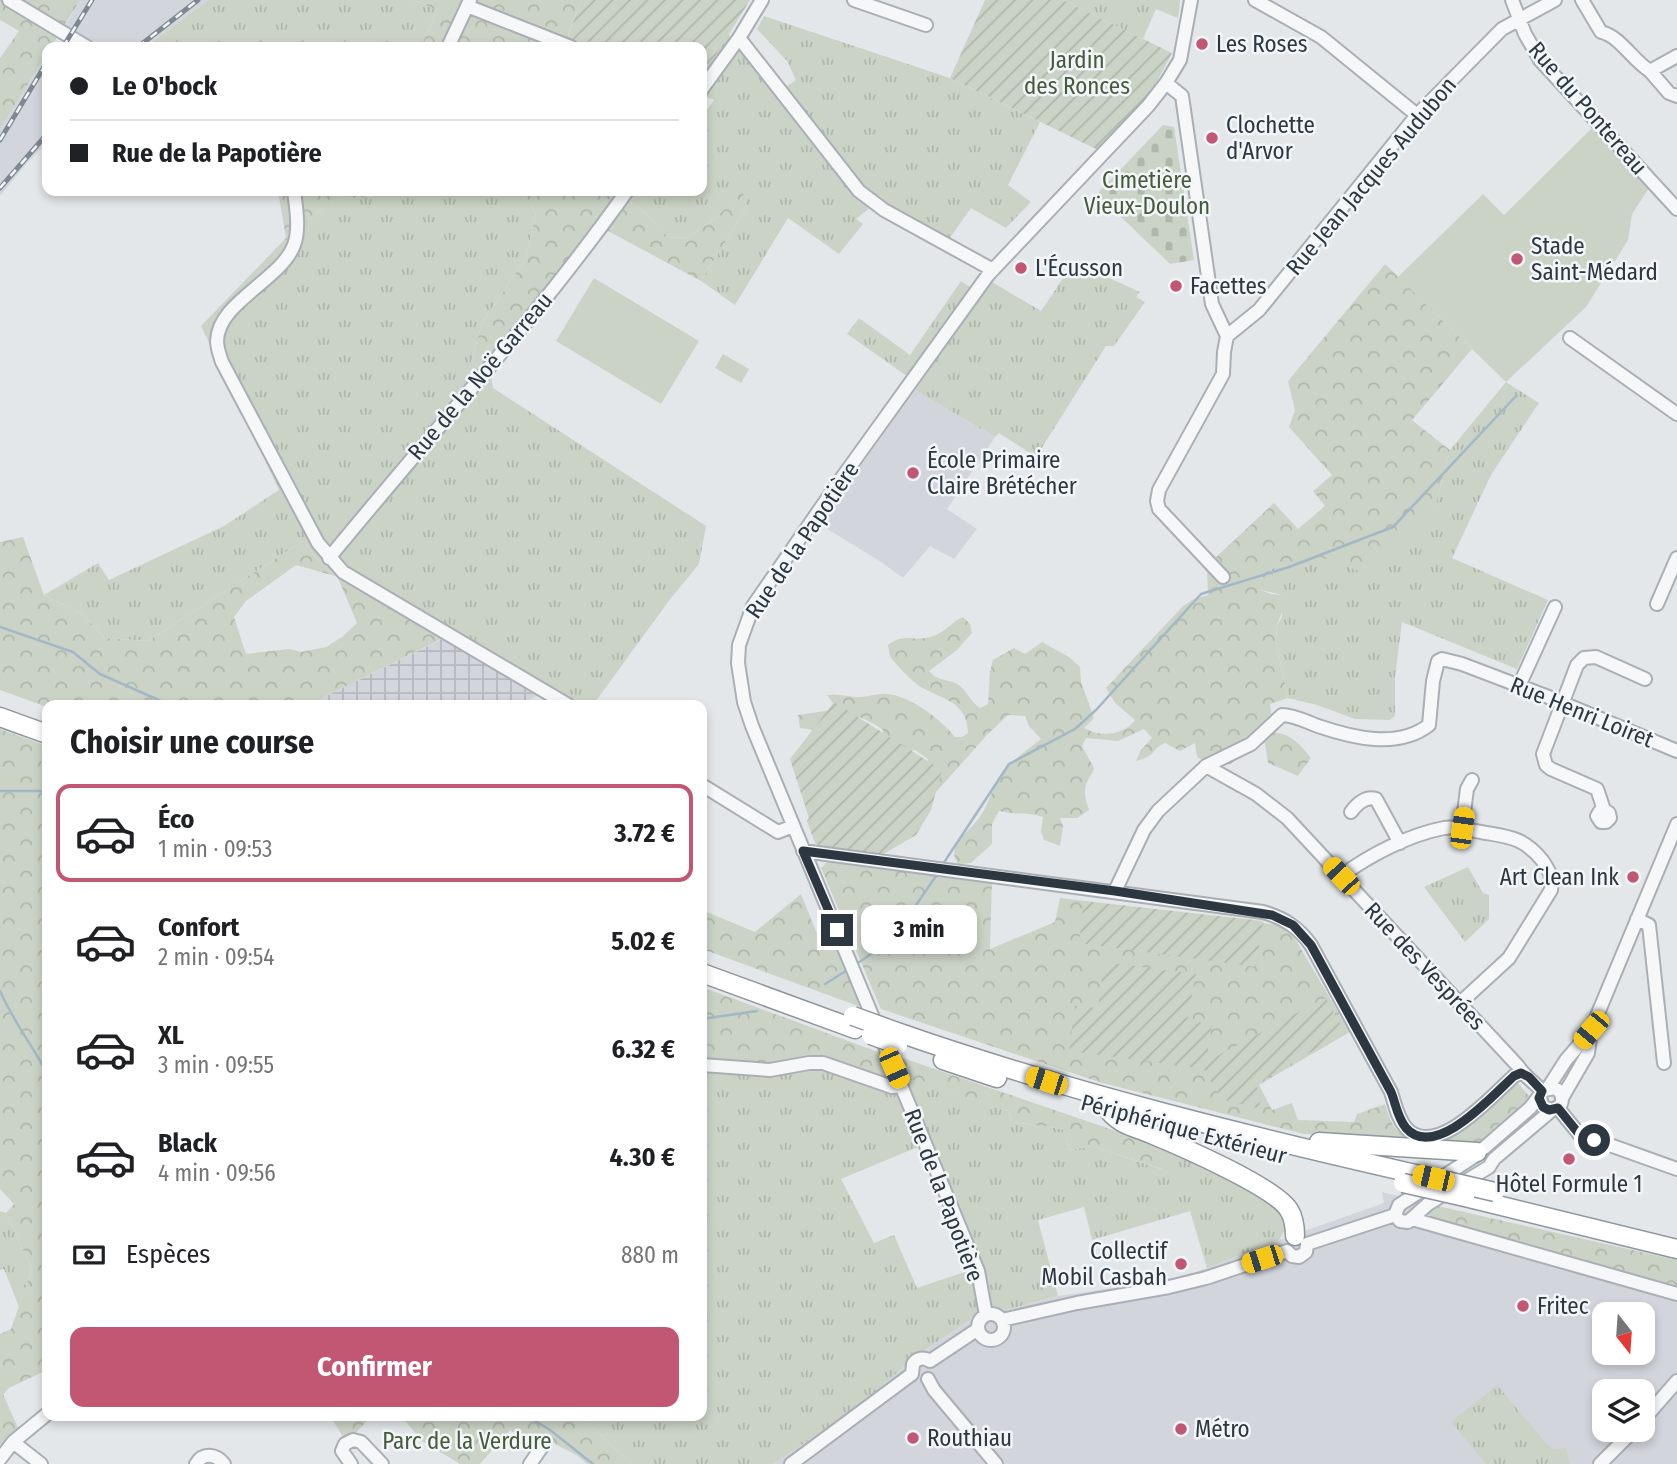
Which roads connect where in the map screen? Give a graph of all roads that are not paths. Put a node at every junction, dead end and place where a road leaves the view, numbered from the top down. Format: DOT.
graph roads {
  1 [pos="9,0"];
  2 [pos="762,0"];
  3 [pos="854,0"];
  4 [pos="1191,0"];
  5 [pos="1255,0"];
  6 [pos="1512,0"];
  7 [pos="1555,0"];
  8 [pos="1581,0"];
  9 [pos="469,3"];
  10 [pos="1519,20"];
  11 [pos="926,25"];
  12 [pos="739,38"];
  13 [pos="79,42"];
  14 [pos="450,42"];
  15 [pos="559,42"];
  16 [pos="1677,56"];
  17 [pos="1650,71"];
  18 [pos="707,82"];
  19 [pos="1166,83"];
  20 [pos="1677,96"];
  21 [pos="1417,115"];
  22 [pos="294,196"];
  23 [pos="623,196"];
  24 [pos="1677,209"];
  25 [pos="993,270"];
  26 [pos="1227,336"];
  27 [pos="1570,338"];
  28 [pos="1677,414"];
  29 [pos="329,558"];
  30 [pos="1677,558"];
  31 [pos="1223,577"];
  32 [pos="1657,604"];
  33 [pos="1555,607"];
  34 [pos="1644,679"];
  35 [pos="1519,686"];
  36 [pos="560,700"];
  37 [pos="1562,703"];
  38 [pos="0,704"];
  39 [pos="0,717"];
  40 [pos="42,719"];
  41 [pos="42,732"];
  42 [pos="1677,751"];
  43 [pos="1206,766"];
  44 [pos="1472,780"];
  45 [pos="707,788"];
  46 [pos="1604,810"];
  47 [pos="1351,812"];
  48 [pos="1677,824"];
  49 [pos="793,826"];
  50 [pos="1462,828"];
  51 [pos="1400,843"];
  52 [pos="803,851"];
  53 [pos="1341,876"];
  54 [pos="1115,891"];
  55 [pos="1637,919"];
  56 [pos="707,963"];
  57 [pos="707,975"];
  58 [pos="1460,1003"];
  59 [pos="854,1023"];
  60 [pos="1591,1030"];
  61 [pos="898,1038"];
  62 [pos="1664,1062"];
  63 [pos="707,1065"];
  64 [pos="1521,1073"];
  65 [pos="901,1086"];
  66 [pos="1543,1092"];
  67 [pos="1557,1105"];
  68 [pos="1109,1111"];
  69 [pos="1269,1140"];
  70 [pos="1480,1156"];
  71 [pos="1677,1169"];
  72 [pos="1406,1203"];
  73 [pos="1395,1215"];
  74 [pos="1413,1217"];
  75 [pos="1677,1237"];
  76 [pos="1297,1244"];
  77 [pos="1677,1249"];
  78 [pos="1677,1294"];
  79 [pos="986,1315"];
  80 [pos="1002,1320"];
  81 [pos="978,1329"];
  82 [pos="930,1362"];
  83 [pos="912,1374"];
  84 [pos="928,1379"];
  85 [pos="1677,1381"];
  86 [pos="1655,1406"];
  87 [pos="42,1418"];
  88 [pos="13,1442"];
  89 [pos="1622,1442"];
  90 [pos="544,1444"];
  91 [pos="0,1459"];
  92 [pos="41,1464"];
  93 [pos="196,1464"];
  94 [pos="224,1464"];
  95 [pos="351,1464"];
  96 [pos="382,1464"];
  97 [pos="530,1464"];
  98 [pos="791,1464"];
  99 [pos="996,1464"];
  100 [pos="1600,1464"];
  1 -- 13 [label="street"];
  2 -- 12 [label="street"];
  3 -- 11 [label="street"];
  4 -- 19 [label="street, Rue de la Papotière"];
  5 -- 21 [label="street"];
  6 -- 10 [label="street, Rue du Pontereau"];
  7 -- 10 [label="street, Rue Jean Jacques Audubon"];
  8 -- 17 [label="street"];
  9 -- 14 [label="street"];
  9 -- 15 [label="street"];
  10 -- 21 [label="street, Rue Jean Jacques Audubon"];
  10 -- 24 [label="street, Rue du Pontereau"];
  12 -- 18 [label="street"];
  12 -- 25 [label="street"];
  16 -- 17 [label="street"];
  17 -- 20 [label="street"];
  19 -- 25 [label="street, Rue de la Papotière"];
  19 -- 26 [label="street"];
  21 -- 26 [label="street, Rue Jean Jacques Audubon"];
  22 -- 29 [label="street"];
  23 -- 29 [label="street, Rue de la Noë Garreau"];
  25 -- 49 [label="street, Rue de la Papotière"];
  26 -- 31 [label="street"];
  27 -- 28 [label="street"];
  29 -- 36 [label="street"];
  30 -- 32 [label="street"];
  33 -- 35 [label="street"];
  34 -- 37 [label="street"];
  35 -- 37 [label="street, Rue Henri Loiret"];
  35 -- 43 [label="street, Rue Henri Loiret"];
  37 -- 42 [label="street, Rue Henri Loiret"];
  37 -- 46 [label="street"];
  38 -- 40 [label="highway"];
  39 -- 41 [label="highway"];
  43 -- 53 [label="street, Rue des Vesprées"];
  43 -- 54 [label="street"];
  44 -- 50 [label="street"];
  45 -- 49 [label="street"];
  47 -- 51 [label="street"];
  48 -- 55 [label="street"];
  49 -- 52 [label="street, Rue de la Papotière"];
  50 -- 51 [label="street"];
  50 -- 58 [label="street"];
  51 -- 53 [label="street"];
  52 -- 54 [label="street"];
  52 -- 65 [label="street, Rue de la Papotière"];
  53 -- 58 [label="street, Rue des Vesprées"];
  54 -- 64 [label="street"];
  55 -- 60 [label="street"];
  55 -- 62 [label="street"];
  56 -- 59 [label="highway"];
  57 -- 59 [label="highway"];
  58 -- 64 [label="street, Rue des Vesprées"];
  59 -- 61 [label="highway, bridge"];
  60 -- 66 [label="street"];
  60 -- 67 [label="street"];
  61 -- 68 [label="highway, Périphérique Extérieur"];
  61 -- 69 [label="highway"];
  63 -- 65 [label="street"];
  64 -- 66 [label="street, Rue des Vesprées"];
  65 -- 79 [label="street, Rue de la Papotière"];
  66 -- 67 [label="street"];
  66 -- 67 [label="street"];
  66 -- 70 [label="street"];
  67 -- 70 [label="street"];
  67 -- 71 [label="street"];
  68 -- 76 [label="highway"];
  68 -- 77 [label="highway, Périphérique Extérieur, bridge"];
  69 -- 70 [label="highway"];
  69 -- 75 [label="highway, bridge"];
  70 -- 72 [label="street"];
  70 -- 74 [label="street"];
  72 -- 73 [label="street"];
  72 -- 74 [label="street"];
  73 -- 74 [label="street"];
  73 -- 76 [label="street"];
  74 -- 78 [label="street"];
  76 -- 80 [label="street"];
  79 -- 80 [label="street"];
  79 -- 81 [label="street"];
  80 -- 81 [label="street"];
  81 -- 82 [label="street"];
  82 -- 83 [label="street"];
  82 -- 84 [label="street"];
  83 -- 84 [label="street"];
  83 -- 98 [label="street"];
  84 -- 99 [label="street"];
  85 -- 86 [label="street"];
  87 -- 88 [label="street"];
  88 -- 91 [label="street"];
  88 -- 92 [label="street"];
  89 -- 100 [label="street"];
  90 -- 97 [label="street"];
  93 -- 94 [label="street"];
  95 -- 96 [label="street"];
}
